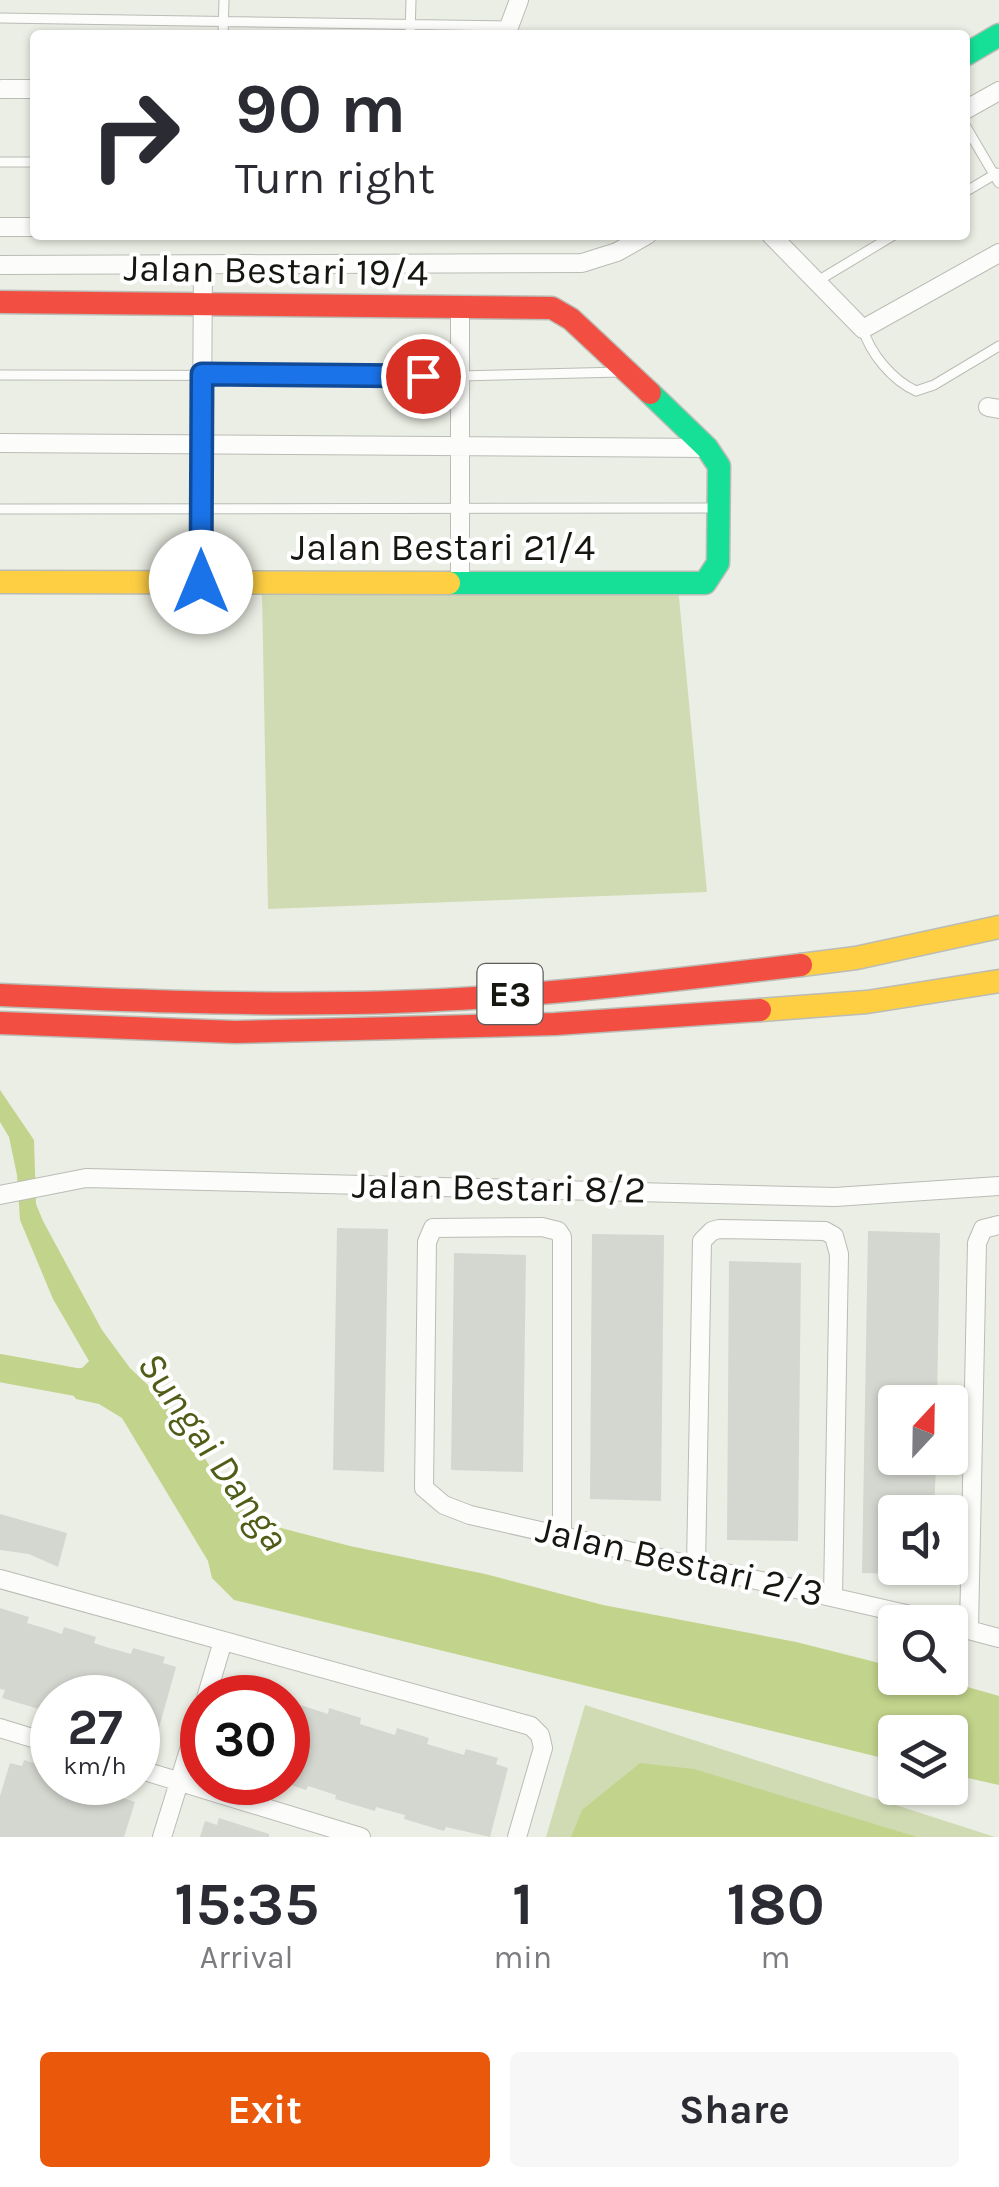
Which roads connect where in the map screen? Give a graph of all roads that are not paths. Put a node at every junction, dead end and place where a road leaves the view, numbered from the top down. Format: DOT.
graph roads {
  1 [pos="224,0"];
  2 [pos="411,0"];
  3 [pos="520,0"];
  4 [pos="0,18"];
  5 [pos="224,21"];
  6 [pos="224,30"];
  7 [pos="410,30"];
  8 [pos="508,30"];
  9 [pos="999,35"];
  10 [pos="970,51"];
  11 [pos="2,89"];
  12 [pos="30,89"];
  13 [pos="999,90"];
  14 [pos="970,107"];
  15 [pos="970,132"];
  16 [pos="0,162"];
  17 [pos="30,162"];
  18 [pos="997,176"];
  19 [pos="970,190"];
  20 [pos="0,227"];
  21 [pos="30,227"];
  22 [pos="639,240"];
  23 [pos="776,240"];
  24 [pos="886,240"];
  25 [pos="999,253"];
  26 [pos="0,264"];
  27 [pos="204,264"];
  28 [pos="816,282"];
  29 [pos="0,302"];
  30 [pos="203,304"];
  31 [pos="460,307"];
  32 [pos="863,329"];
  33 [pos="999,346"];
  34 [pos="629,372"];
  35 [pos="202,374"];
  36 [pos="0,375"];
  37 [pos="460,376"];
  38 [pos="0,443"];
  39 [pos="202,444"];
  40 [pos="460,446"];
  41 [pos="707,448"];
  42 [pos="202,507"];
  43 [pos="460,508"];
  44 [pos="718,508"];
  45 [pos="0,509"];
  46 [pos="0,582"];
  47 [pos="201,582"];
  48 [pos="460,582"];
  49 [pos="999,927"];
  50 [pos="999,981"];
  51 [pos="8,996"];
  52 [pos="0,1024"];
  53 [pos="999,1186"];
  54 [pos="0,1194"];
  55 [pos="999,1225"];
  56 [pos="562,1534"];
  57 [pos="696,1565"];
  58 [pos="0,1580"];
  59 [pos="834,1596"];
  60 [pos="878,1607"];
  61 [pos="969,1630"];
  62 [pos="999,1638"];
  63 [pos="224,1641"];
  64 [pos="213,1675"];
  65 [pos="0,1728"];
  66 [pos="30,1737"];
  67 [pos="160,1776"];
  68 [pos="180,1782"];
  69 [pos="256,1805"];
  70 [pos="162,1837"];
  71 [pos="361,1837"];
  72 [pos="517,1837"];
  1 -- 5 [label="lane"];
  2 -- 7 [label="lane"];
  3 -- 8 [label="street"];
  4 -- 5 [label="lane"];
  5 -- 6 [label="lane"];
  5 -- 7 [label="lane"];
  9 -- 10 [label="main road"];
  11 -- 12 [label="street"];
  13 -- 14 [label="street"];
  15 -- 18 [label="lane"];
  16 -- 17 [label="lane"];
  18 -- 19 [label="lane"];
  20 -- 21 [label="street"];
  22 -- 27 [label="street"];
  23 -- 28 [label="street"];
  24 -- 28 [label="lane"];
  25 -- 32 [label="street"];
  26 -- 27 [label="street"];
  27 -- 30 [label="street"];
  28 -- 32 [label="street"];
  29 -- 30 [label="main road, Jalan Bestari 19/4"];
  30 -- 31 [label="main road, Jalan Bestari 19/4"];
  30 -- 35 [label="street"];
  31 -- 34 [label="main road, Jalan Bestari 19/4"];
  31 -- 37 [label="street"];
  32 -- 33 [label="lane"];
  34 -- 37 [label="lane"];
  34 -- 41 [label="main road"];
  35 -- 36 [label="lane"];
  35 -- 37 [label="lane"];
  35 -- 39 [label="street"];
  37 -- 40 [label="street"];
  38 -- 39 [label="street"];
  39 -- 40 [label="street"];
  39 -- 42 [label="street"];
  40 -- 41 [label="street"];
  40 -- 43 [label="street"];
  41 -- 44 [label="main road"];
  42 -- 43 [label="lane"];
  42 -- 45 [label="lane"];
  42 -- 47 [label="street"];
  43 -- 44 [label="lane"];
  43 -- 48 [label="street"];
  44 -- 48 [label="main road, Jalan Bestari 21/4"];
  46 -- 47 [label="main road, Jalan Bestari 21/4"];
  47 -- 48 [label="main road, Jalan Bestari 21/4"];
  49 -- 51 [label="main road, E3"];
  50 -- 52 [label="main road, E3"];
  53 -- 54 [label="street, Jalan Bestari 8/2"];
  55 -- 61 [label="street"];
  56 -- 56 [label="street, Jalan Bestari 2/3"];
  56 -- 57 [label="street, Jalan Bestari 2/3"];
  57 -- 59 [label="street, Jalan Bestari 2/3"];
  57 -- 59 [label="street"];
  58 -- 63 [label="street"];
  59 -- 60 [label="street, Jalan Bestari 2/3"];
  61 -- 62 [label="street"];
  63 -- 64 [label="street"];
  63 -- 72 [label="street"];
  65 -- 66 [label="street"];
  67 -- 68 [label="street"];
  68 -- 70 [label="street"];
  69 -- 71 [label="street"];
}
